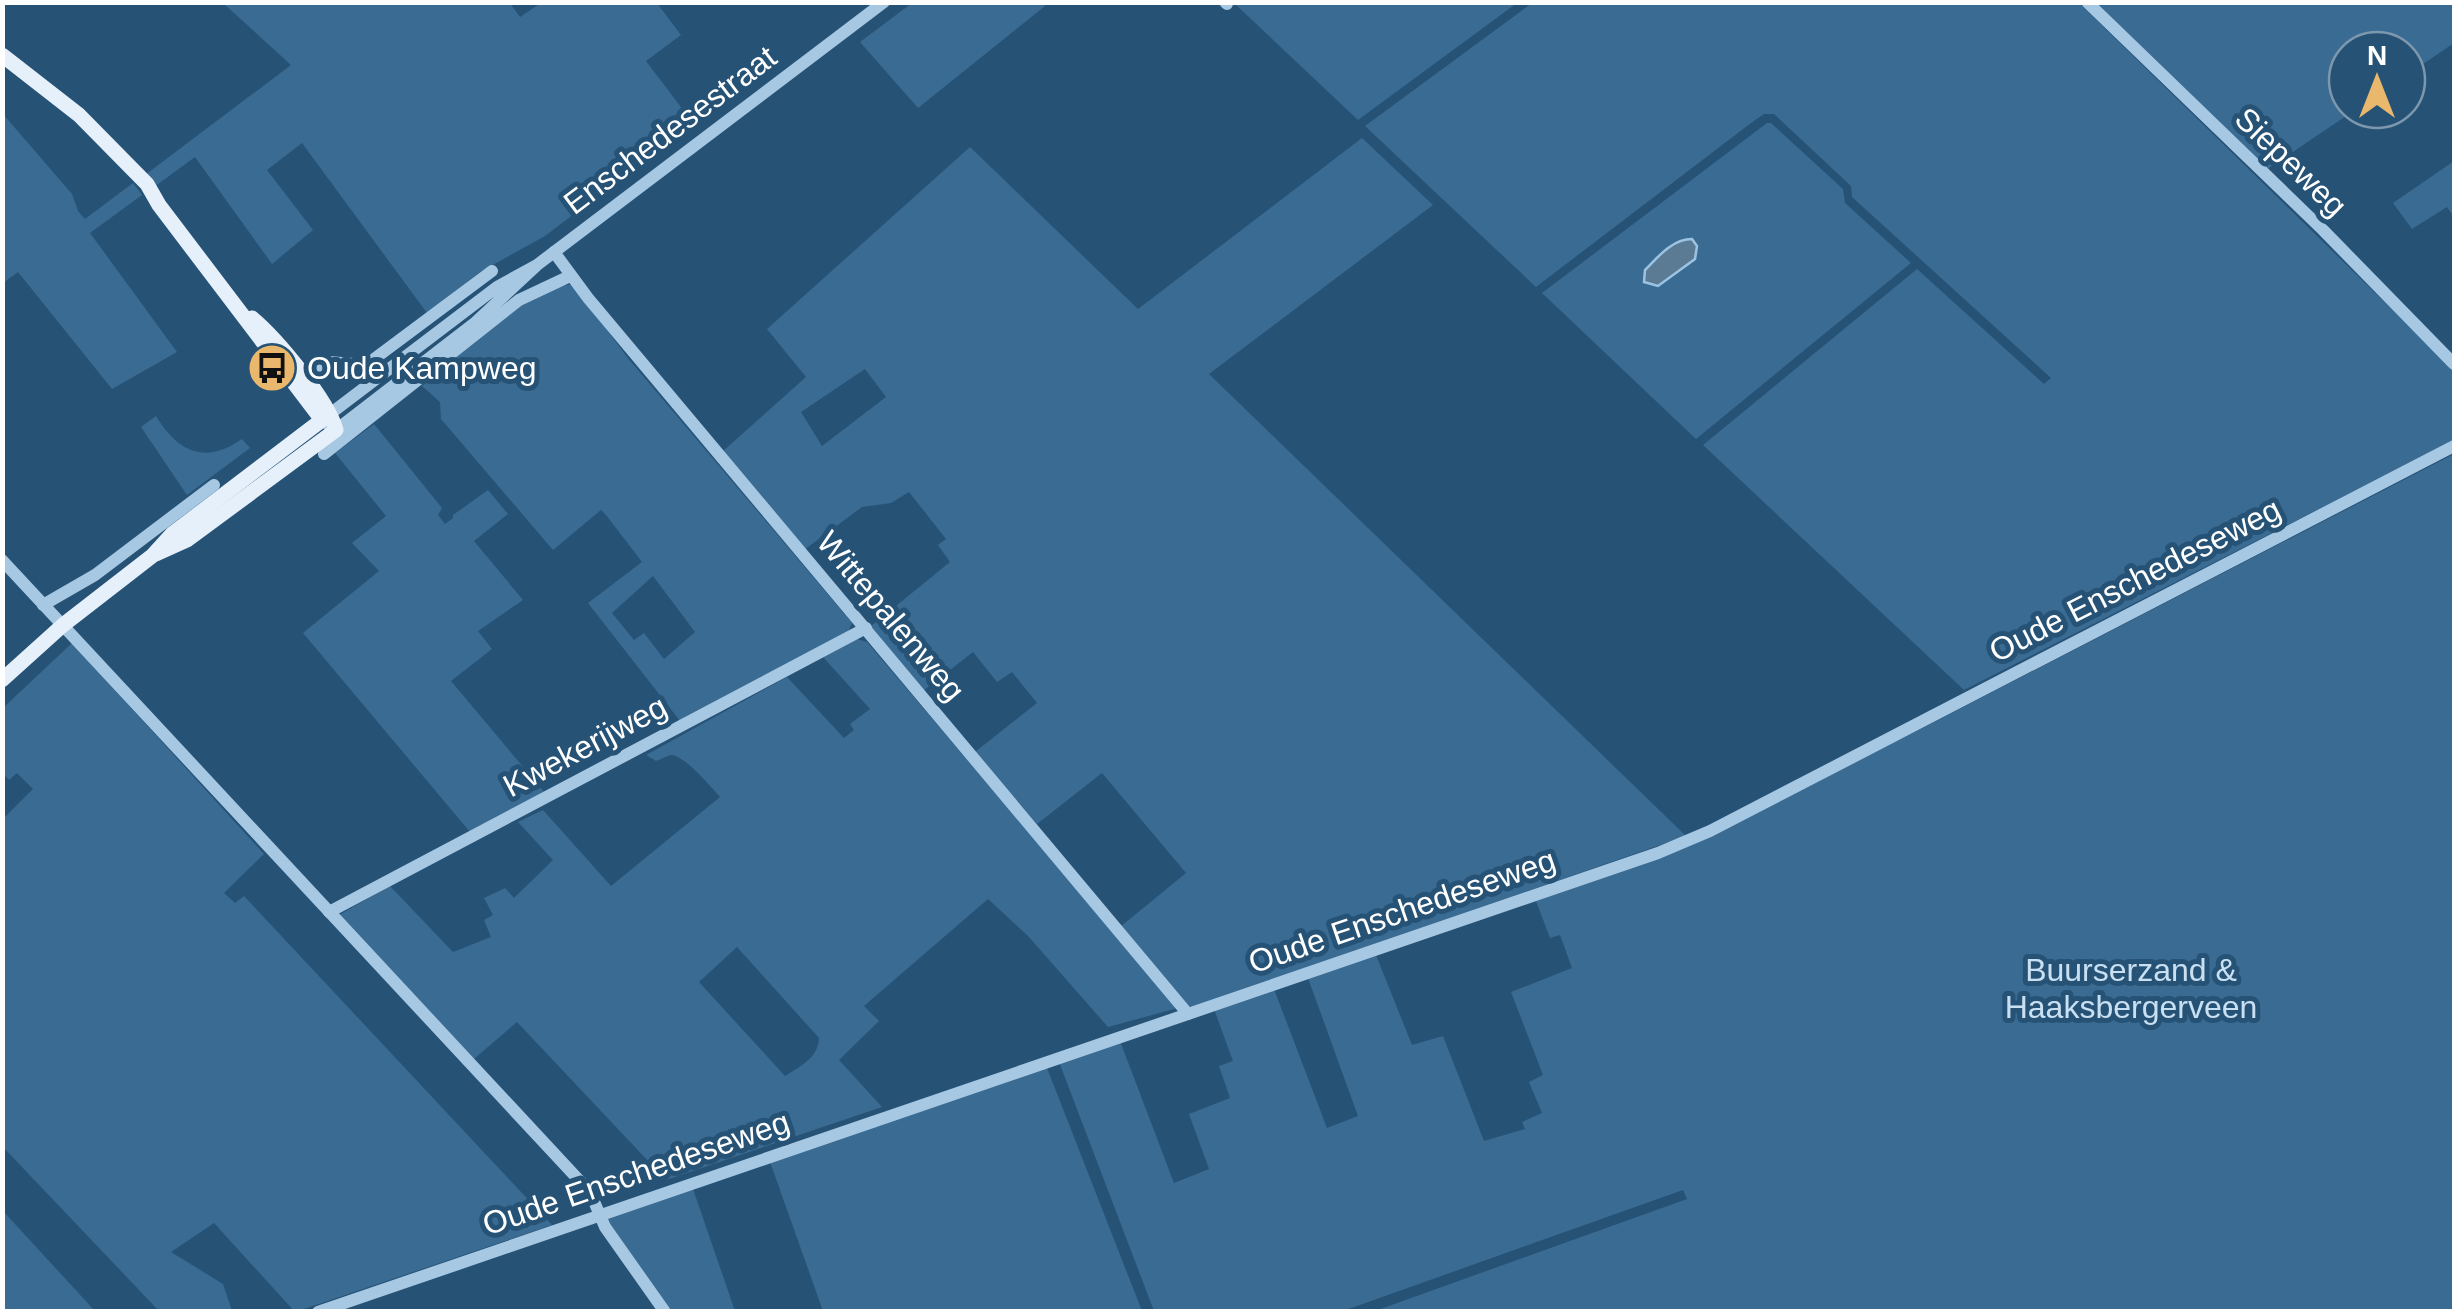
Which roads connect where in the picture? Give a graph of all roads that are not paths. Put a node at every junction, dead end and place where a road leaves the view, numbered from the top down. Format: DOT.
graph roads {
  1 [pos="884,2"];
  2 [pos="2087,2"];
  3 [pos="2,55"];
  4 [pos="554,252"];
  5 [pos="537,265"];
  6 [pos="492,270"];
  7 [pos="570,276"];
  8 [pos="2454,364"];
  9 [pos="297,379"];
  10 [pos="327,416"];
  11 [pos="336,430"];
  12 [pos="2454,446"];
  13 [pos="324,454"];
  14 [pos="214,485"];
  15 [pos="152,556"];
  16 [pos="2,560"];
  17 [pos="43,605"];
  18 [pos="63,625"];
  19 [pos="866,628"];
  20 [pos="2,680"];
  21 [pos="329,912"];
  22 [pos="1188,1014"];
  23 [pos="600,1213"];
  24 [pos="318,1312"];
  25 [pos="666,1312"];
  1 -- 4 [label="street, Enschedesestraat"];
  2 -- 8 [label="street, Siepeweg"];
  3 -- 9 [label="main road"];
  4 -- 5 [label="street, Enschedesestraat"];
  4 -- 7 [label="street, Wittepalenweg"];
  5 -- 10 [label="street, Enschedesestraat"];
  5 -- 11 [label="street, Enschedesestraat"];
  6 -- 9 [label="street"];
  7 -- 13 [label="street"];
  7 -- 19 [label="street, Wittepalenweg"];
  9 -- 10 [label="main road"];
  10 -- 11 [label="main road"];
  10 -- 15 [label="main road, Enschedesestraat"];
  11 -- 15 [label="main road, Enschedesestraat"];
  12 -- 22 [label="street, Oude Enschedeseweg"];
  14 -- 17 [label="street"];
  15 -- 18 [label="main road, Enschedesestraat"];
  16 -- 17 [label="street"];
  17 -- 18 [label="street"];
  18 -- 20 [label="main road, Enschedesestraat"];
  18 -- 21 [label="street"];
  19 -- 21 [label="street, Kwekerijweg"];
  19 -- 22 [label="street, Wittepalenweg"];
  21 -- 23 [label="street"];
  22 -- 23 [label="street, Oude Enschedeseweg"];
  23 -- 24 [label="street, Oude Enschedeseweg"];
  23 -- 25 [label="street"];
}
